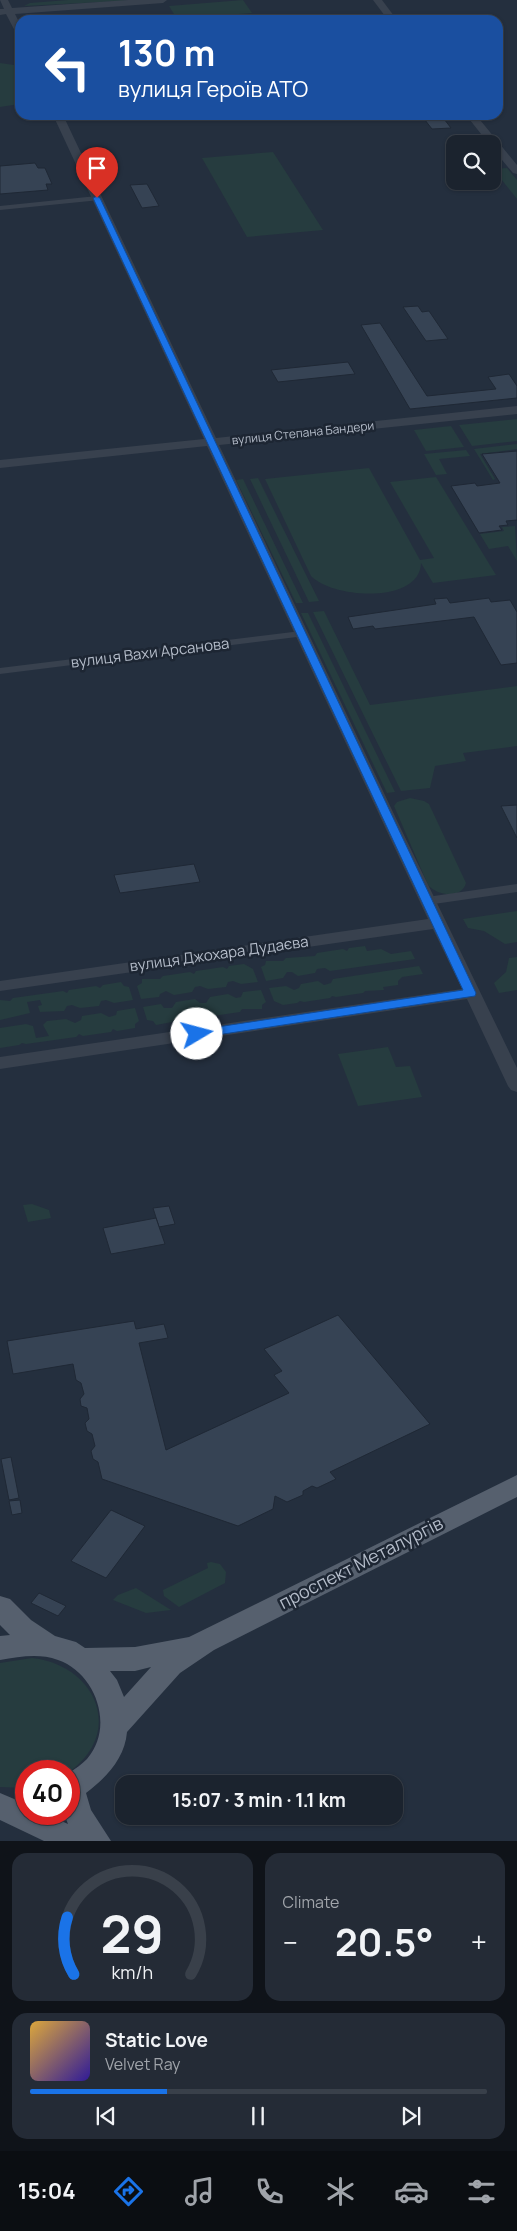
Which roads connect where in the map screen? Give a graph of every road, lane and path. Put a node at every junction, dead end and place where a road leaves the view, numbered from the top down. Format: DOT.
graph roads {
  1 [pos="50,0"];
  2 [pos="163,0"];
  3 [pos="377,0"];
  4 [pos="5,5"];
  5 [pos="0,12"];
  6 [pos="389,15"];
  7 [pos="15,24"];
  8 [pos="60,120"];
  9 [pos="475,120"];
  10 [pos="517,171"];
  11 [pos="97,198"];
  12 [pos="0,208"];
  13 [pos="517,410"];
  14 [pos="211,442"];
  15 [pos="0,464"];
  16 [pos="301,634"];
  17 [pos="0,671"];
  18 [pos="517,888"];
  19 [pos="427,902"];
  20 [pos="437,923"];
  21 [pos="0,986"];
  22 [pos="470,993"];
  23 [pos="0,1063"];
  24 [pos="517,1086"];
  25 [pos="517,1485"];
  26 [pos="0,1607"];
  27 [pos="204,1642"];
  28 [pos="46,1645"];
  29 [pos="0,1648"];
  30 [pos="84,1660"];
  31 [pos="115,1726"];
  32 [pos="80,1782"];
  33 [pos="15,1803"];
  34 [pos="0,1804"];
  35 [pos="80,1819"];
  36 [pos="74,1841"];
  37 [pos="96,1841"];
  1 -- 4 [label="street"];
  2 -- 4 [label="street"];
  3 -- 6 [label="street"];
  4 -- 5 [label="street"];
  4 -- 7 [label="street"];
  8 -- 11 [label="street"];
  9 -- 10 [label="street"];
  11 -- 12 [label="street"];
  11 -- 14 [label="street"];
  13 -- 14 [label="street, вулиця Степана Бандери"];
  14 -- 15 [label="street, вулиця Степана Бандери"];
  14 -- 16 [label="street"];
  16 -- 17 [label="street, вулиця Вахи Арсанова"];
  16 -- 19 [label="street"];
  18 -- 19 [label="street"];
  19 -- 20 [label="street"];
  20 -- 21 [label="street, вулиця Джохара Дудаєва"];
  20 -- 22 [label="street"];
  22 -- 23 [label="street"];
  22 -- 24 [label="street"];
  25 -- 27 [label="main road, проспект Металургів"];
  26 -- 28 [label="main road"];
  27 -- 30 [label="main road"];
  27 -- 31 [label="main road"];
  28 -- 29 [label="main road"];
  28 -- 30 [label="main road"];
  30 -- 31 [label="main road"];
  31 -- 32 [label="main road"];
  33 -- 34 [label="main road"];
  34 -- 36 [label="main road"];
  35 -- 37 [label="main road"];
}
